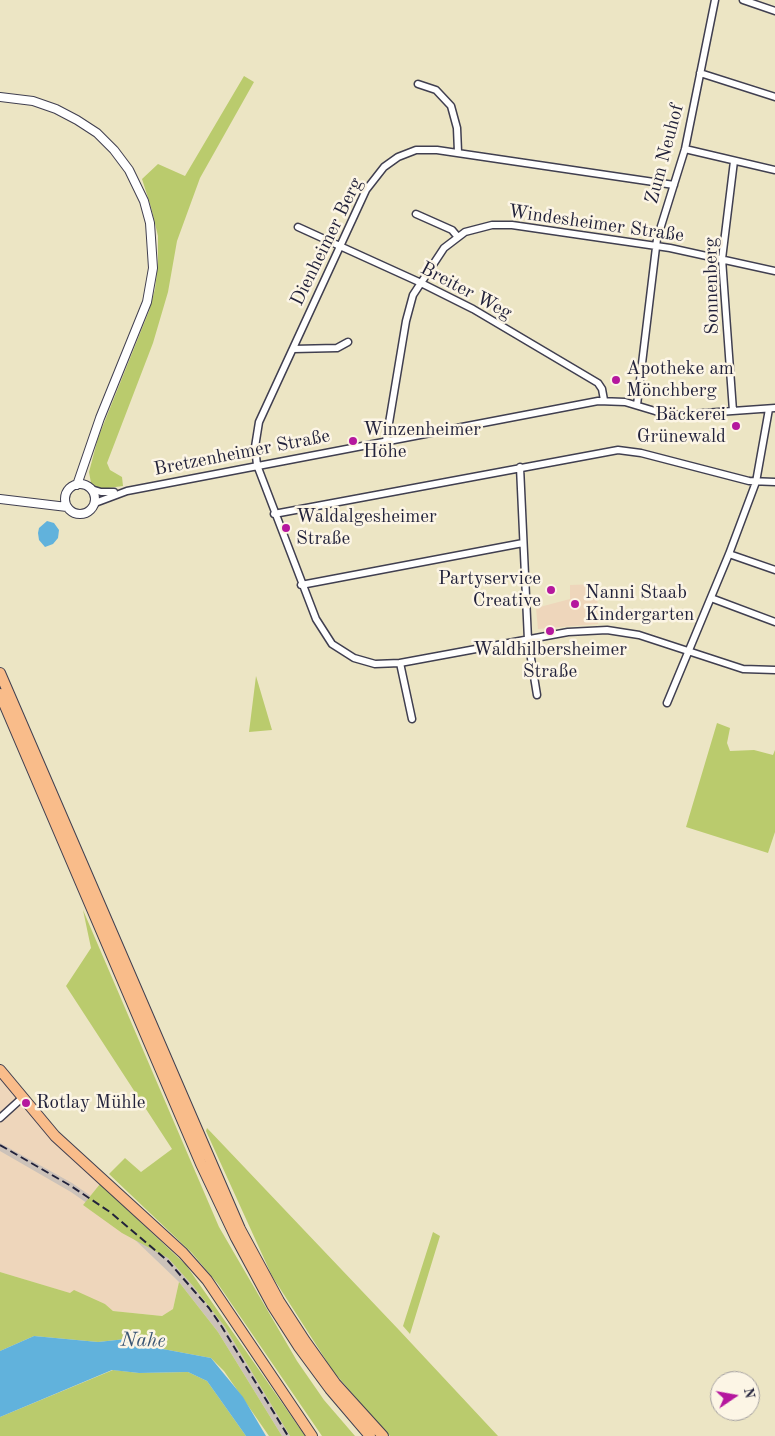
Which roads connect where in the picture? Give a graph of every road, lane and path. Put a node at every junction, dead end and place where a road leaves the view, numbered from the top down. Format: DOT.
graph roads {
  1 [pos="714,0"];
  2 [pos="743,0"];
  3 [pos="775,11"];
  4 [pos="700,73"];
  5 [pos="418,84"];
  6 [pos="0,97"];
  7 [pos="775,97"];
  8 [pos="685,149"];
  9 [pos="458,152"];
  10 [pos="734,160"];
  11 [pos="775,170"];
  12 [pos="674,186"];
  13 [pos="416,214"];
  14 [pos="298,227"];
  15 [pos="457,236"];
  16 [pos="339,246"];
  17 [pos="656,247"];
  18 [pos="722,259"];
  19 [pos="775,271"];
  20 [pos="419,282"];
  21 [pos="348,342"];
  22 [pos="293,349"];
  23 [pos="604,400"];
  24 [pos="636,405"];
  25 [pos="772,409"];
  26 [pos="733,411"];
  27 [pos="386,441"];
  28 [pos="90,446"];
  29 [pos="257,465"];
  30 [pos="520,467"];
  31 [pos="756,482"];
  32 [pos="775,482"];
  33 [pos="77,485"];
  34 [pos="89,488"];
  35 [pos="127,491"];
  36 [pos="66,496"];
  37 [pos="0,499"];
  38 [pos="39,503"];
  39 [pos="94,503"];
  40 [pos="67,507"];
  41 [pos="274,514"];
  42 [pos="523,543"];
  43 [pos="729,554"];
  44 [pos="775,570"];
  45 [pos="302,585"];
  46 [pos="711,598"];
  47 [pos="775,622"];
  48 [pos="528,640"];
  49 [pos="690,652"];
  50 [pos="400,663"];
  51 [pos="775,670"];
  52 [pos="0,673"];
  53 [pos="0,694"];
  54 [pos="537,695"];
  55 [pos="667,702"];
  56 [pos="412,719"];
  57 [pos="0,1070"];
  58 [pos="22,1098"];
  59 [pos="0,1118"];
  60 [pos="312,1436"];
  61 [pos="370,1436"];
  62 [pos="383,1436"];
  1 -- 4 [label="street, Zum Neuhof"];
  2 -- 3 [label="street"];
  4 -- 7 [label="street"];
  4 -- 8 [label="street, Zum Neuhof"];
  5 -- 9 [label="street"];
  6 -- 28 [label="street"];
  8 -- 10 [label="street"];
  8 -- 12 [label="street, Zum Neuhof"];
  9 -- 12 [label="street, Dienheimer Berg"];
  9 -- 16 [label="street, Dienheimer Berg"];
  10 -- 11 [label="street"];
  10 -- 18 [label="street, Sonnenberg"];
  12 -- 17 [label="street, Zum Neuhof"];
  13 -- 15 [label="street"];
  14 -- 16 [label="street, Breiter Weg"];
  15 -- 17 [label="street, Windesheimer Straße"];
  15 -- 20 [label="street, Windesheimer Straße"];
  16 -- 20 [label="street, Breiter Weg"];
  16 -- 22 [label="street, Dienheimer Berg"];
  17 -- 18 [label="street, Windesheimer Straße"];
  17 -- 24 [label="street, Zum Neuhof"];
  18 -- 19 [label="street, Windesheimer Straße"];
  18 -- 26 [label="street, Sonnenberg"];
  20 -- 23 [label="street, Breiter Weg"];
  20 -- 27 [label="street, Windesheimer Straße"];
  21 -- 22 [label="street"];
  22 -- 29 [label="street, Dienheimer Berg"];
  23 -- 24 [label="street, Bretzenheimer Straße"];
  23 -- 27 [label="street, Bretzenheimer Straße"];
  24 -- 26 [label="street, Bretzenheimer Straße"];
  25 -- 26 [label="street, Bretzenheimer Straße"];
  25 -- 31 [label="street"];
  27 -- 29 [label="street, Bretzenheimer Straße"];
  28 -- 33 [label="street"];
  28 -- 34 [label="street"];
  29 -- 35 [label="street, Bretzenheimer Straße"];
  29 -- 41 [label="street"];
  30 -- 31 [label="street"];
  30 -- 41 [label="street"];
  30 -- 42 [label="street"];
  31 -- 32 [label="street"];
  31 -- 43 [label="street"];
  33 -- 34 [label="street"];
  33 -- 36 [label="street"];
  34 -- 35 [label="street, Bretzenheimer Straße"];
  34 -- 39 [label="street"];
  35 -- 39 [label="street, Bretzenheimer Straße"];
  36 -- 38 [label="street"];
  36 -- 40 [label="street"];
  37 -- 38 [label="street"];
  38 -- 40 [label="street"];
  39 -- 40 [label="street"];
  41 -- 45 [label="street"];
  42 -- 45 [label="street"];
  42 -- 48 [label="street"];
  43 -- 44 [label="street"];
  43 -- 46 [label="street"];
  45 -- 50 [label="street"];
  46 -- 47 [label="street"];
  46 -- 49 [label="street"];
  48 -- 49 [label="street"];
  48 -- 50 [label="street"];
  48 -- 54 [label="street"];
  49 -- 51 [label="street"];
  49 -- 55 [label="street"];
  50 -- 56 [label="street"];
  52 -- 62 [label="main road"];
  53 -- 61 [label="main road"];
  57 -- 58 [label="main road"];
  58 -- 59 [label="street"];
  58 -- 60 [label="main road"];
}
